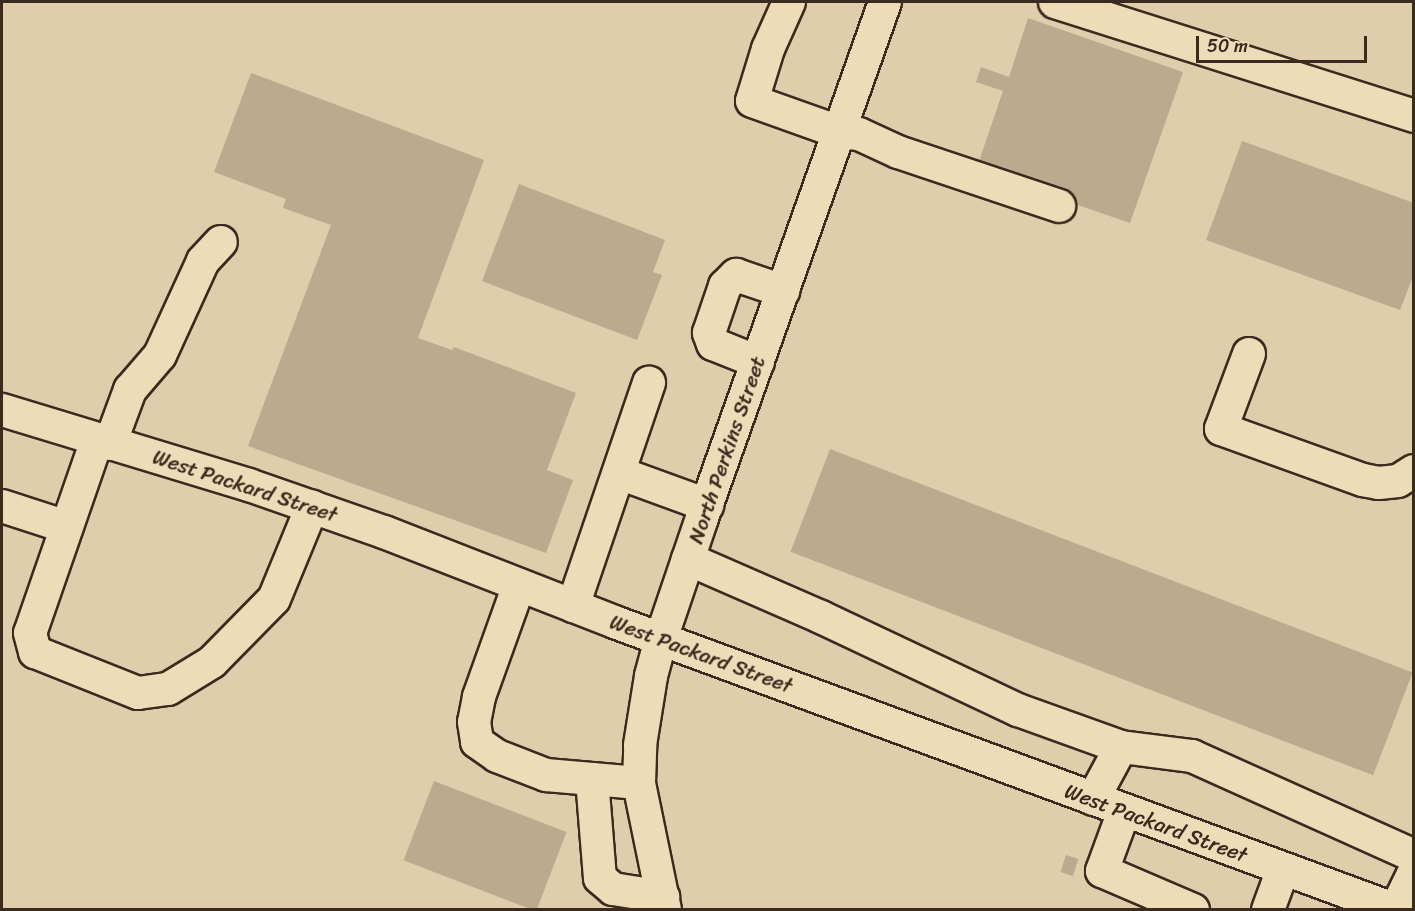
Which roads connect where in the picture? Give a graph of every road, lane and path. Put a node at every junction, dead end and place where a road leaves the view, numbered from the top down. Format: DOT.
graph roads {
  1 [pos="789,2"];
  2 [pos="885,2"];
  3 [pos="1055,2"];
  4 [pos="1413,116"];
  5 [pos="839,132"];
  6 [pos="1059,206"];
  7 [pos="221,242"];
  8 [pos="783,291"];
  9 [pos="1249,354"];
  10 [pos="758,362"];
  11 [pos="649,383"];
  12 [pos="2,410"];
  13 [pos="104,442"];
  14 [pos="1413,471"];
  15 [pos="619,473"];
  16 [pos="707,505"];
  17 [pos="2,506"];
  18 [pos="312,507"];
  19 [pos="67,527"];
  20 [pos="688,559"];
  21 [pos="519,585"];
  22 [pos="573,606"];
  23 [pos="661,639"];
  24 [pos="1121,747"];
  25 [pos="592,779"];
  26 [pos="639,783"];
  27 [pos="1094,800"];
  28 [pos="1124,811"];
  29 [pos="1413,856"];
  30 [pos="1282,869"];
  31 [pos="1413,872"];
  32 [pos="664,903"];
  33 [pos="1193,909"];
  34 [pos="1268,909"];
  35 [pos="1396,909"];
  1 -- 5 [label="street"];
  2 -- 5 [label="street, North Perkins Street"];
  3 -- 4 [label="street"];
  5 -- 6 [label="street"];
  5 -- 8 [label="street, North Perkins Street"];
  7 -- 13 [label="street"];
  8 -- 10 [label="street, North Perkins Street"];
  8 -- 10 [label="street"];
  9 -- 14 [label="street"];
  10 -- 16 [label="street, North Perkins Street"];
  11 -- 15 [label="street"];
  12 -- 13 [label="street, West Packard Street"];
  13 -- 18 [label="street, West Packard Street"];
  13 -- 19 [label="street"];
  15 -- 16 [label="street"];
  15 -- 22 [label="street"];
  16 -- 20 [label="street, North Perkins Street"];
  17 -- 19 [label="street"];
  18 -- 19 [label="street"];
  18 -- 21 [label="street, West Packard Street"];
  20 -- 23 [label="street, North Perkins Street"];
  20 -- 24 [label="street"];
  21 -- 22 [label="street, West Packard Street"];
  21 -- 25 [label="street"];
  22 -- 23 [label="street, West Packard Street"];
  23 -- 26 [label="street, North Perkins Street"];
  23 -- 27 [label="street, West Packard Street"];
  24 -- 27 [label="street"];
  24 -- 29 [label="street"];
  25 -- 26 [label="street"];
  25 -- 32 [label="street"];
  26 -- 32 [label="street, North Perkins Street"];
  27 -- 28 [label="street, West Packard Street"];
  28 -- 30 [label="street, West Packard Street"];
  28 -- 33 [label="street"];
  30 -- 34 [label="street"];
  30 -- 35 [label="street, West Packard Street"];
  31 -- 35 [label="street"];
}
